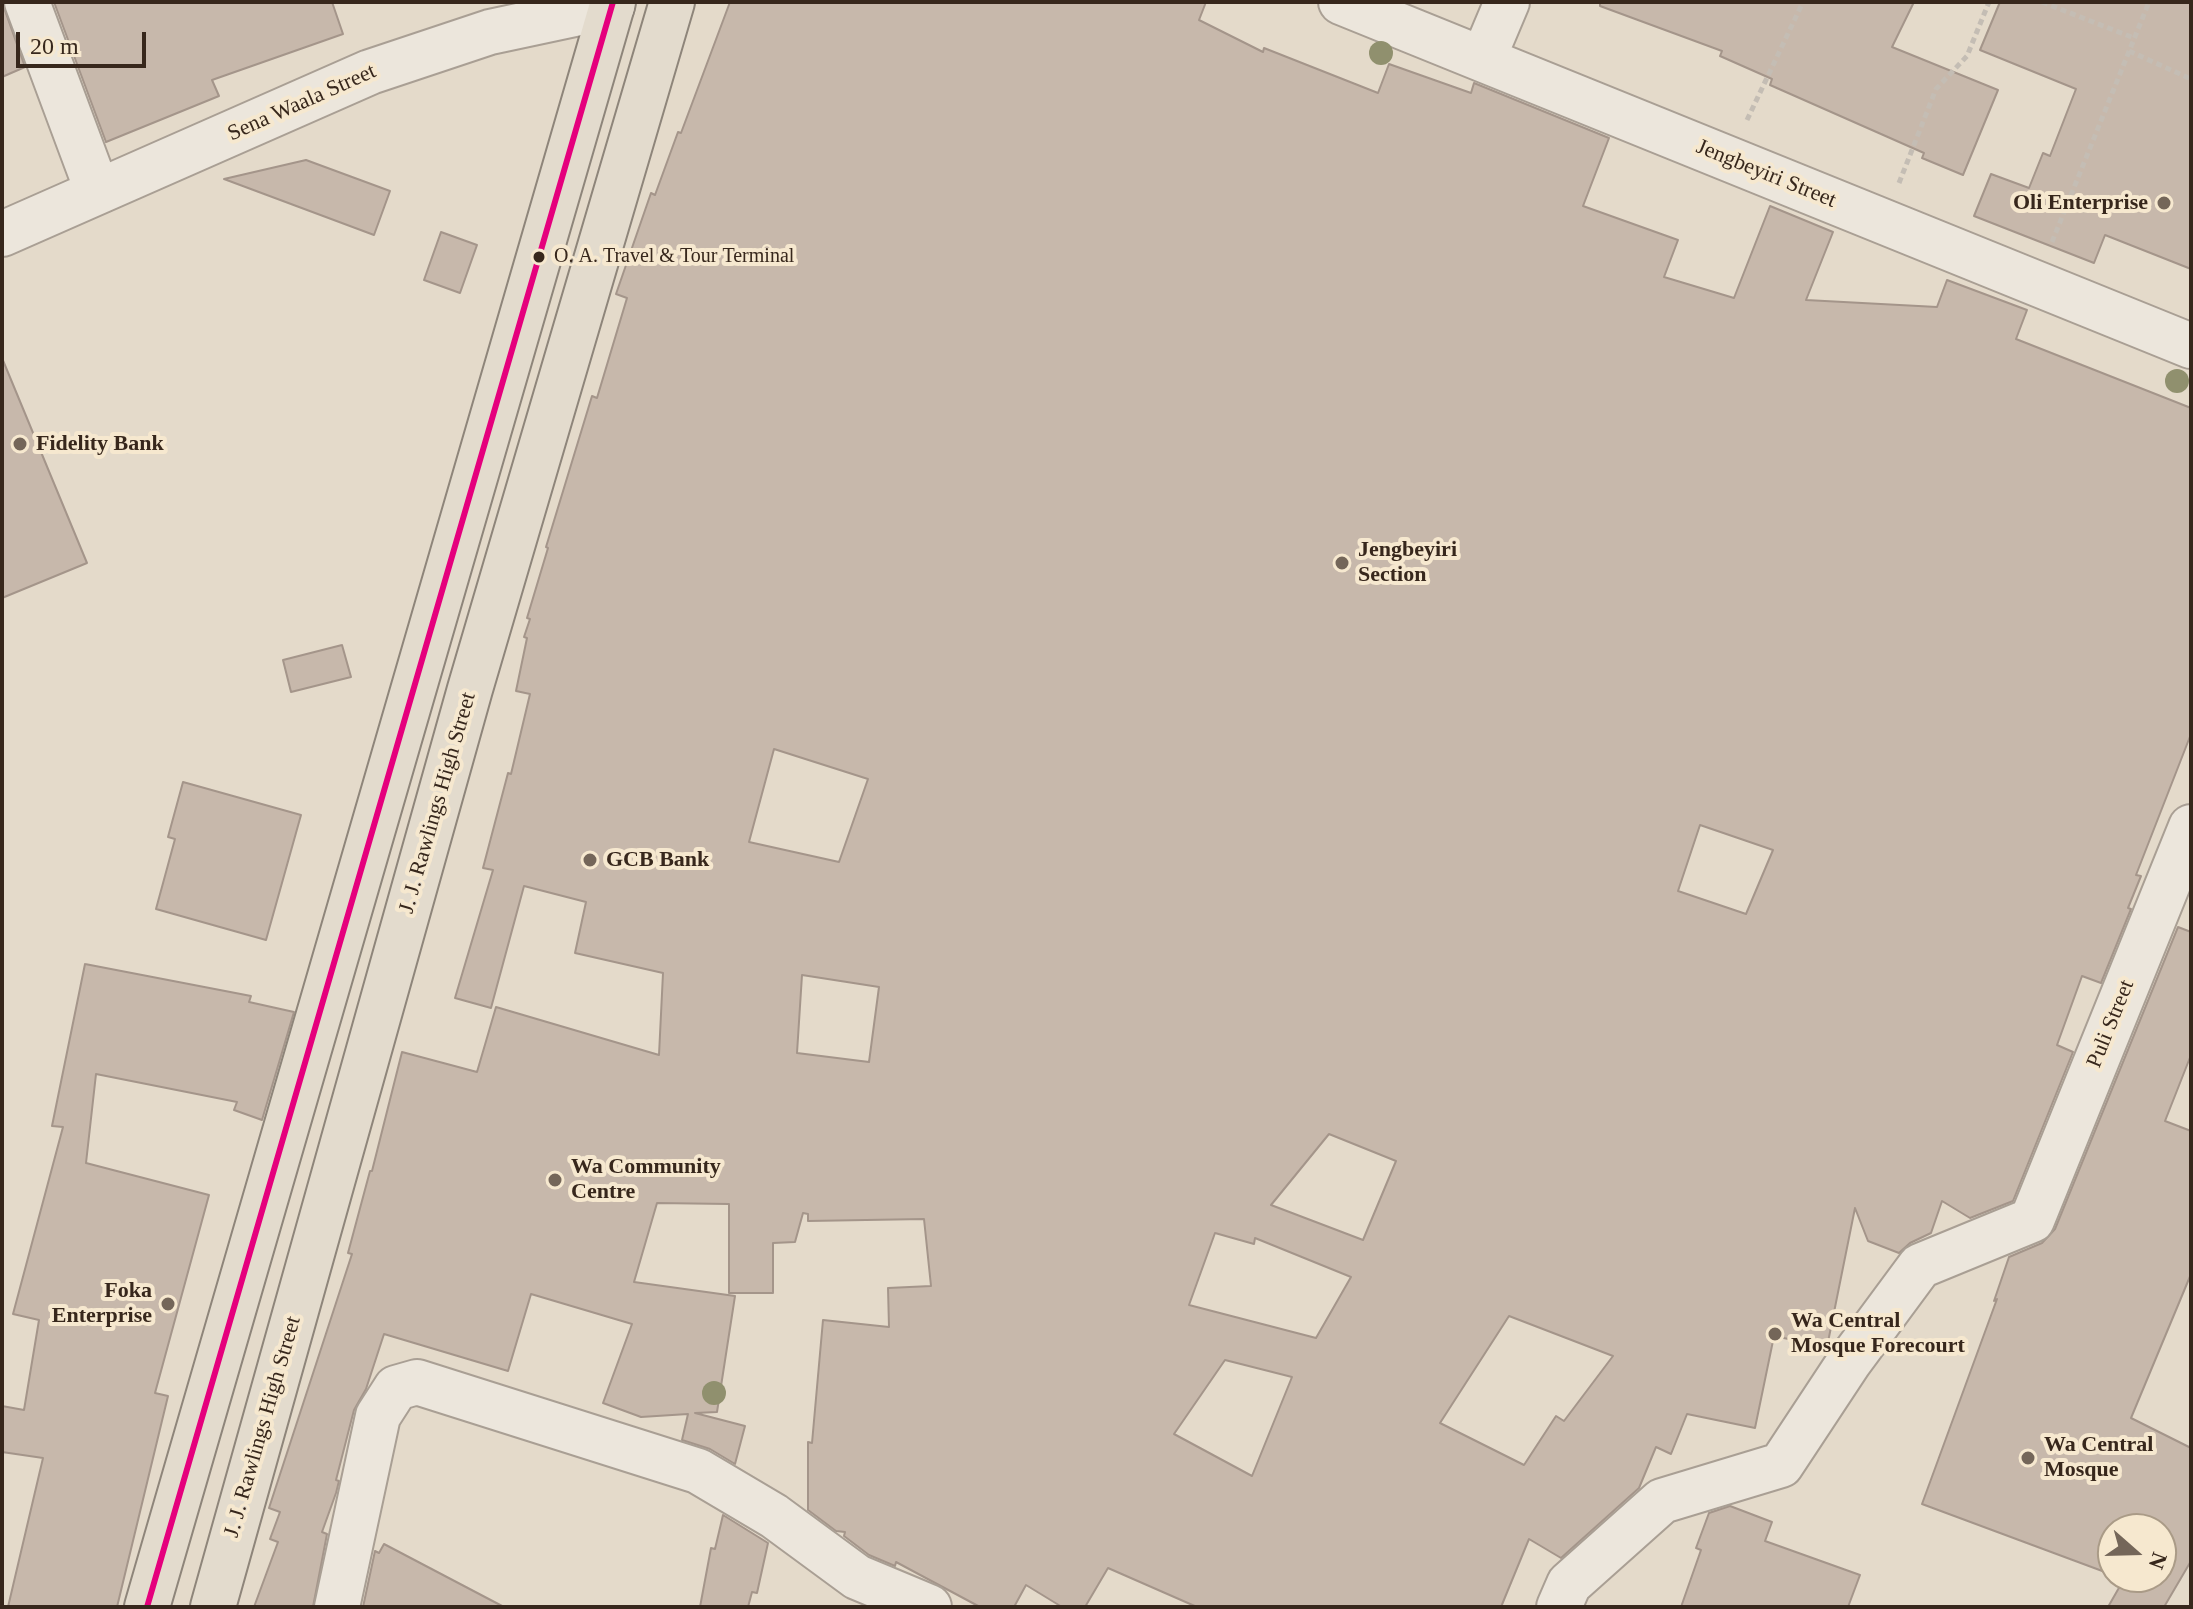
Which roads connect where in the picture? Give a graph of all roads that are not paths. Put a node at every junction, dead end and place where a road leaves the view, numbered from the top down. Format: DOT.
graph roads {
  1 [pos="27,2"];
  2 [pos="672,2"];
  3 [pos="1341,2"];
  4 [pos="1507,2"];
  5 [pos="613,4"];
  6 [pos="1483,59"];
  7 [pos="97,190"];
  8 [pos="2,234"];
  9 [pos="2191,346"];
  10 [pos="2191,827"];
  11 [pos="147,1607"];
  12 [pos="213,1607"];
  13 [pos="337,1607"];
  14 [pos="929,1607"];
  15 [pos="1559,1607"];
  1 -- 7 [label="street"];
  2 -- 12 [label="main road, J. J. Rawlings High Street"];
  3 -- 6 [label="street, Jengbeyiri Street"];
  4 -- 6 [label="street"];
  5 -- 7 [label="street, Sena Waala Street"];
  5 -- 11 [label="main road"];
  6 -- 9 [label="street, Jengbeyiri Street"];
  7 -- 8 [label="street, Sena Waala Street"];
  10 -- 15 [label="street, Puli Street"];
  13 -- 14 [label="street"];
}
